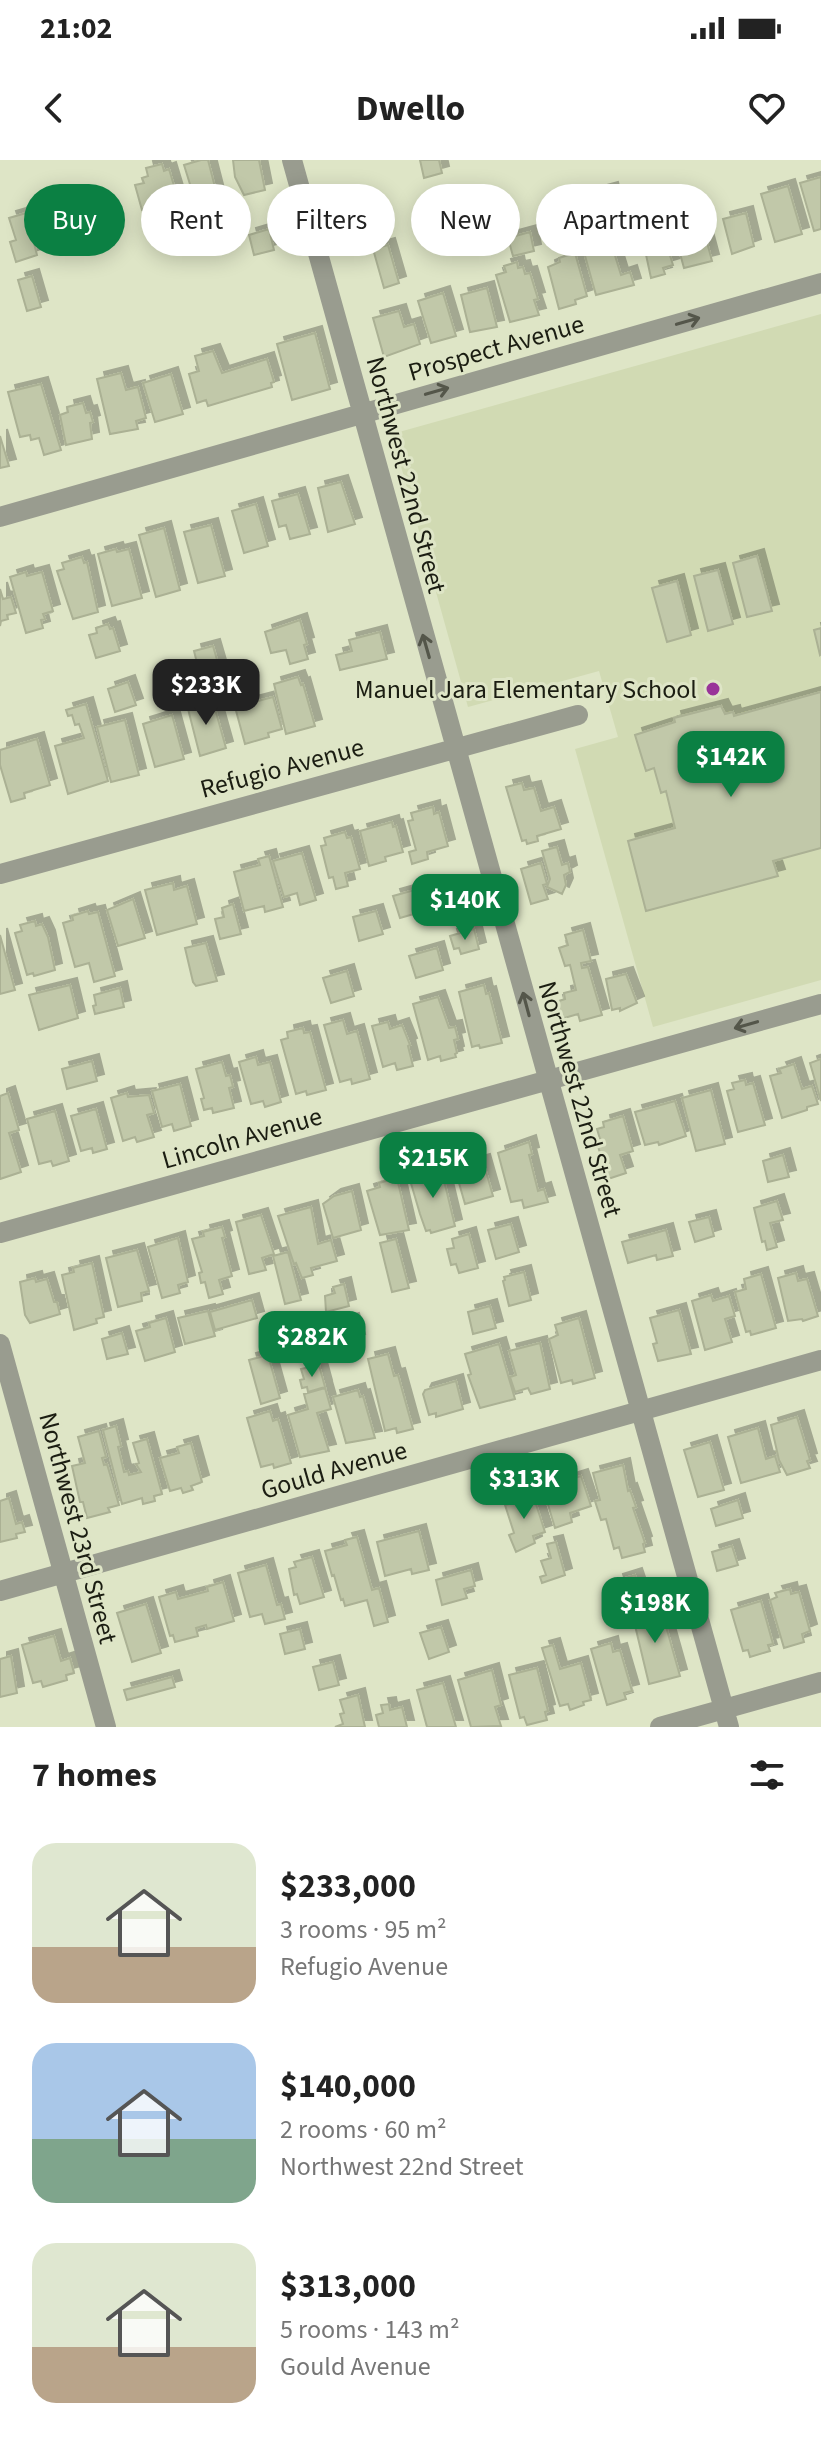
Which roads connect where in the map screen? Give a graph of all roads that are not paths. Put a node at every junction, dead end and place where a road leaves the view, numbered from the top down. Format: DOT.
graph roads {
  1 [pos="292,160"];
  2 [pos="821,283"];
  3 [pos="362,412"];
  4 [pos="0,517"];
  5 [pos="578,715"];
  6 [pos="456,748"];
  7 [pos="0,874"];
  8 [pos="821,1004"];
  9 [pos="547,1079"];
  10 [pos="0,1233"];
  11 [pos="0,1344"];
  12 [pos="821,1360"];
  13 [pos="639,1411"];
  14 [pos="63,1574"];
  15 [pos="0,1591"];
  16 [pos="821,1682"];
  17 [pos="726,1718"];
  18 [pos="106,1727"];
  19 [pos="660,1727"];
  1 -- 3 [label="street, Northwest 22nd Street"];
  3 -- 2 [label="street, Prospect Avenue, one-way"];
  3 -- 4 [label="street, Prospect Avenue"];
  6 -- 3 [label="street, Northwest 22nd Street, one-way"];
  5 -- 6 [label="street, Refugio Avenue"];
  6 -- 7 [label="street, Refugio Avenue"];
  9 -- 6 [label="street, Northwest 22nd Street, one-way"];
  8 -- 9 [label="street, Lincoln Avenue, one-way"];
  9 -- 10 [label="street, Lincoln Avenue"];
  9 -- 13 [label="street, Northwest 22nd Street"];
  11 -- 14 [label="street, Northwest 23rd Street"];
  12 -- 13 [label="street, Gould Avenue"];
  13 -- 14 [label="street, Gould Avenue"];
  13 -- 17 [label="street, Northwest 22nd Street"];
  14 -- 15 [label="street, Gould Avenue"];
  14 -- 18 [label="street, Northwest 23rd Street"];
  16 -- 17 [label="street"];
  17 -- 19 [label="street"];
}
